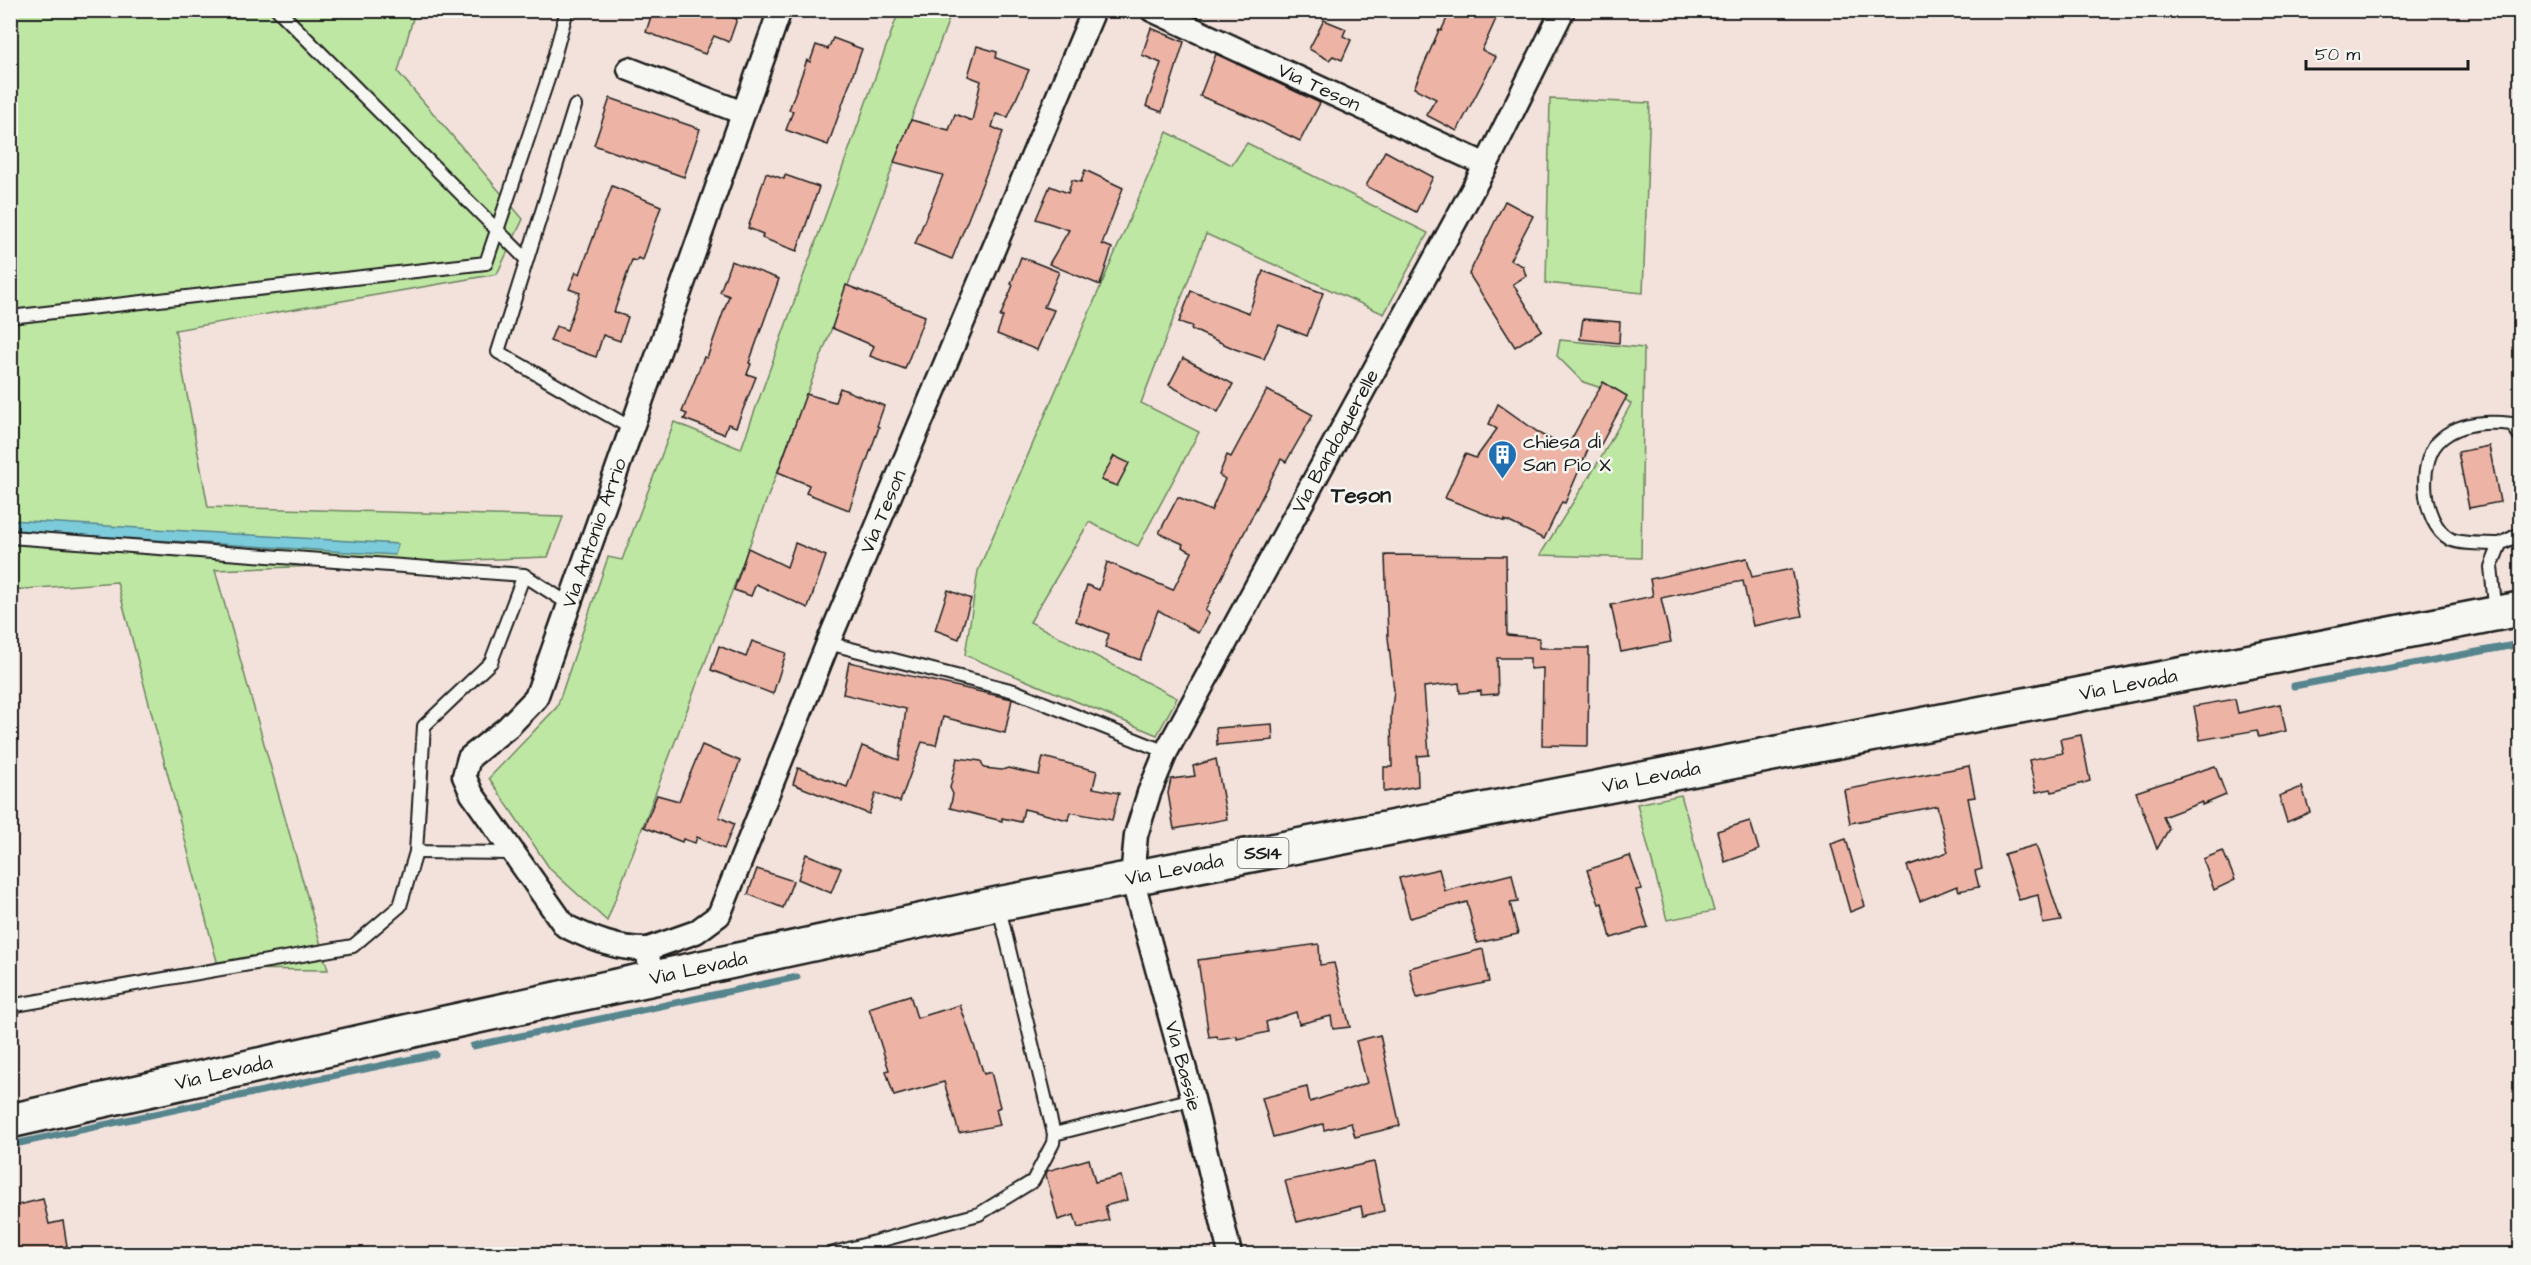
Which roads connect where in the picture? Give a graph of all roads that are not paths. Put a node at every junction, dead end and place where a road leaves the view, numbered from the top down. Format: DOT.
graph roads {
  1 [pos="278,10"];
  2 [pos="567,10"];
  3 [pos="780,10"];
  4 [pos="1094,10"];
  5 [pos="1152,10"];
  6 [pos="1563,10"];
  7 [pos="629,69"];
  8 [pos="575,106"];
  9 [pos="742,113"];
  10 [pos="1486,165"];
  11 [pos="497,231"];
  12 [pos="526,259"];
  13 [pos="10,317"];
  14 [pos="631,428"];
  15 [pos="2520,436"];
  16 [pos="2520,534"];
  17 [pos="10,537"];
  18 [pos="2500,544"];
  19 [pos="524,575"];
  20 [pos="569,604"];
  21 [pos="2508,612"];
  22 [pos="828,643"];
  23 [pos="1166,752"];
  24 [pos="416,852"];
  25 [pos="515,853"];
  26 [pos="1132,878"];
  27 [pos="998,904"];
  28 [pos="650,964"];
  29 [pos="10,1006"];
  30 [pos="1193,1099"];
  31 [pos="10,1121"];
  32 [pos="1054,1134"];
  33 [pos="834,1253"];
  34 [pos="1230,1254"];
  1 -- 11 [label="lane"];
  2 -- 11 [label="lane"];
  3 -- 9 [label="street, Via Antonio Arrio"];
  4 -- 22 [label="street, Via Teson"];
  5 -- 10 [label="street, Via Teson"];
  6 -- 10 [label="street, Via Bandoquerelle"];
  7 -- 9 [label="street"];
  8 -- 12 [label="lane"];
  9 -- 14 [label="street, Via Antonio Arrio"];
  10 -- 23 [label="street, Via Bandoquerelle"];
  11 -- 12 [label="lane"];
  11 -- 13 [label="lane"];
  12 -- 14 [label="lane"];
  14 -- 20 [label="street, Via Antonio Arrio"];
  15 -- 18 [label="lane"];
  16 -- 18 [label="lane"];
  17 -- 19 [label="lane"];
  18 -- 21 [label="lane"];
  19 -- 20 [label="lane"];
  19 -- 24 [label="lane"];
  20 -- 25 [label="street, Via Antonio Arrio"];
  21 -- 26 [label="main road, Via Levada / SS14"];
  22 -- 23 [label="lane"];
  22 -- 28 [label="street, Via Teson"];
  23 -- 26 [label="street, Via Bandoquerelle"];
  24 -- 25 [label="lane"];
  24 -- 29 [label="lane"];
  25 -- 28 [label="street, Via Antonio Arrio"];
  26 -- 27 [label="main road, Via Levada / SS14"];
  26 -- 30 [label="street, Via Bassie"];
  27 -- 28 [label="main road, Via Levada / SS14"];
  27 -- 32 [label="lane"];
  28 -- 31 [label="main road, Via Levada / SS14"];
  30 -- 32 [label="lane"];
  30 -- 34 [label="street, Via Bassie"];
  32 -- 33 [label="lane"];
}
